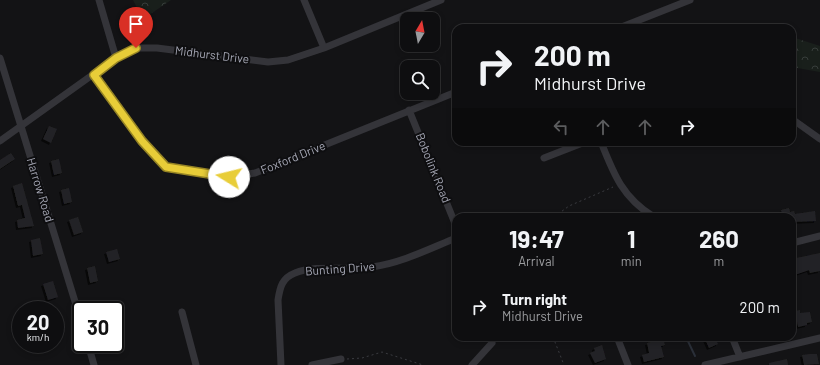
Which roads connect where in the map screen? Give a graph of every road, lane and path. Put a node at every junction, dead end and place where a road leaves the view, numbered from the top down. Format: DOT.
graph roads {
  1 [pos="99,0"];
  2 [pos="304,0"];
  3 [pos="440,0"];
  4 [pos="690,0"];
  5 [pos="629,24"];
  6 [pos="324,48"];
  7 [pos="0,58"];
  8 [pos="116,58"];
  9 [pos="94,75"];
  10 [pos="452,94"];
  11 [pos="410,110"];
  12 [pos="796,122"];
  13 [pos="21,127"];
  14 [pos="820,140"];
  15 [pos="0,141"];
  16 [pos="575,146"];
  17 [pos="603,146"];
  18 [pos="544,158"];
  19 [pos="620,184"];
  20 [pos="559,213"];
  21 [pos="649,213"];
  22 [pos="452,216"];
  23 [pos="820,236"];
  24 [pos="452,239"];
  25 [pos="796,242"];
  26 [pos="75,301"];
  27 [pos="182,312"];
  28 [pos="820,338"];
  29 [pos="555,341"];
  30 [pos="619,341"];
  31 [pos="734,341"];
  32 [pos="492,343"];
  33 [pos="91,353"];
  34 [pos="740,357"];
  35 [pos="341,359"];
  36 [pos="331,363"];
  37 [pos="94,365"];
  38 [pos="196,365"];
  39 [pos="281,365"];
  40 [pos="312,365"];
  41 [pos="423,365"];
  42 [pos="472,365"];
  43 [pos="564,365"];
  44 [pos="628,365"];
  45 [pos="705,365"];
  1 -- 8 [label="street"];
  2 -- 6 [label="street"];
  3 -- 6 [label="street, Midhurst Drive"];
  4 -- 5 [label="street"];
  6 -- 8 [label="street, Midhurst Drive"];
  7 -- 13 [label="street, Harrow Road"];
  8 -- 9 [label="street, Midhurst Drive"];
  9 -- 11 [label="street, Foxford Drive"];
  9 -- 13 [label="street, Midhurst Drive"];
  10 -- 11 [label="street, Foxford Drive"];
  11 -- 22 [label="street, Bobolink Road"];
  12 -- 14 [label="street"];
  13 -- 15 [label="street, Midhurst Drive"];
  13 -- 26 [label="street, Harrow Road"];
  16 -- 18 [label="street"];
  17 -- 19 [label="street"];
  19 -- 20 [label="path"];
  19 -- 21 [label="street"];
  23 -- 25 [label="street"];
  24 -- 39 [label="street, Bunting Drive"];
  27 -- 38 [label="street"];
  28 -- 34 [label="street"];
  29 -- 43 [label="path"];
  30 -- 44 [label="street"];
  31 -- 34 [label="street"];
  32 -- 42 [label="street"];
  33 -- 37 [label="street"];
  34 -- 45 [label="street"];
  35 -- 36 [label="street"];
  35 -- 41 [label="path"];
  36 -- 40 [label="street"];
}
